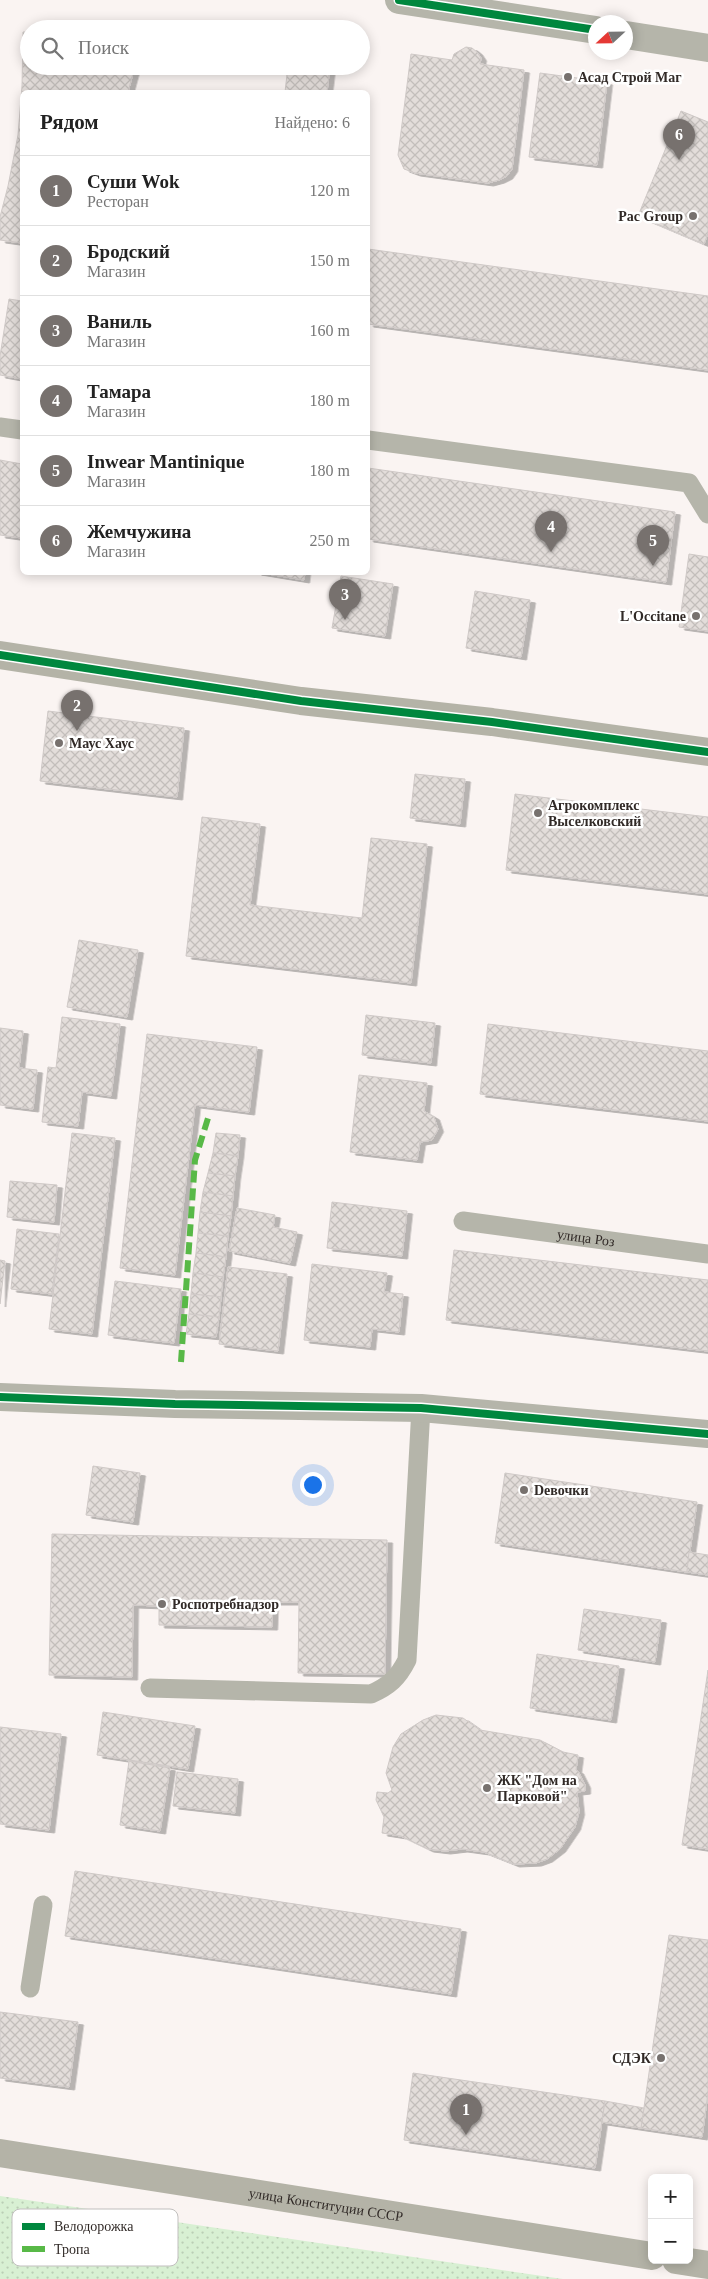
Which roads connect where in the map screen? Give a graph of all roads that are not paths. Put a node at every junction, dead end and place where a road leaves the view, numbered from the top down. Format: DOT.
graph roads {
  1 [pos="399,0"];
  2 [pos="588,29"];
  3 [pos="633,36"];
  4 [pos="708,48"];
  5 [pos="0,427"];
  6 [pos="20,430"];
  7 [pos="370,440"];
  8 [pos="708,514"];
  9 [pos="0,655"];
  10 [pos="708,752"];
  11 [pos="463,1221"];
  12 [pos="708,1254"];
  13 [pos="0,1398"];
  14 [pos="421,1408"];
  15 [pos="708,1434"];
  16 [pos="150,1688"];
  17 [pos="43,1905"];
  18 [pos="30,1988"];
  19 [pos="0,2153"];
  20 [pos="648,2255"];
  21 [pos="693,2263"];
  22 [pos="708,2265"];
  1 -- 2 [label="street"];
  3 -- 4 [label="street"];
  5 -- 6 [label="lane"];
  7 -- 8 [label="lane"];
  9 -- 10 [label="street"];
  11 -- 12 [label="lane, улица Роз"];
  13 -- 14 [label="street"];
  14 -- 15 [label="street"];
  14 -- 16 [label="lane"];
  17 -- 18 [label="lane"];
  19 -- 20 [label="street, улица Конституции СССР"];
  21 -- 22 [label="street"];
}
